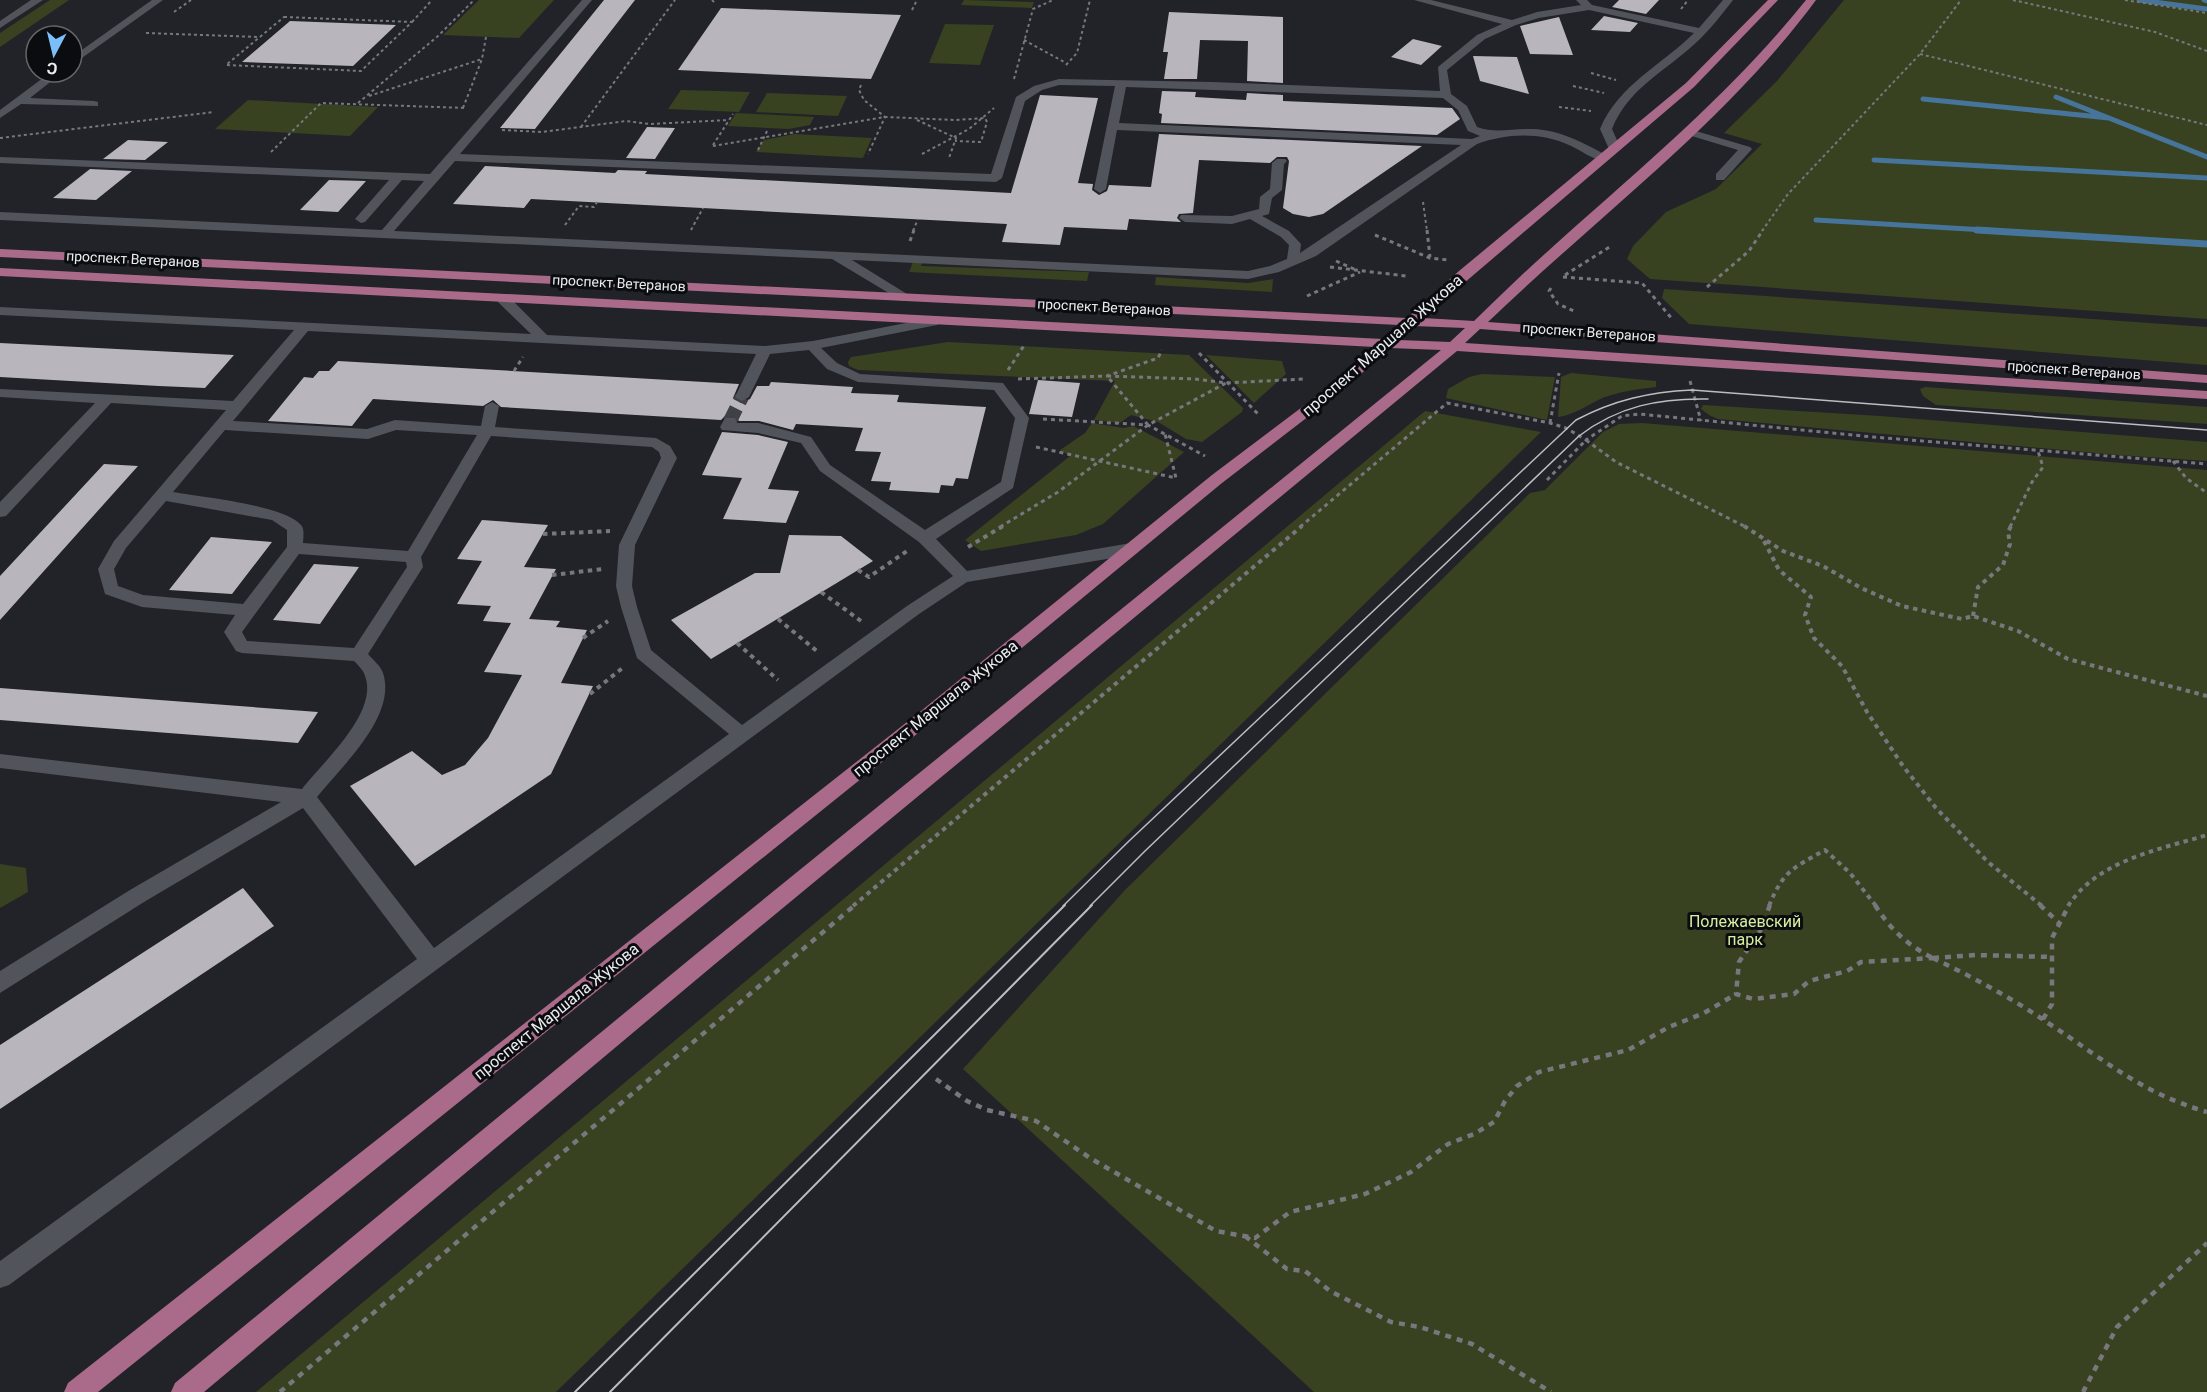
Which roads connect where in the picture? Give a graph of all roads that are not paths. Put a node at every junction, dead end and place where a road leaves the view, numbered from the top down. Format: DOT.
graph roads {
  1 [pos="22,0"];
  2 [pos="38,0"];
  3 [pos="158,0"];
  4 [pos="587,0"];
  5 [pos="1419,0"];
  6 [pos="1728,0"];
  7 [pos="1773,0"];
  8 [pos="1811,0"];
  9 [pos="1585,3"];
  10 [pos="0,14"];
  11 [pos="1512,23"];
  12 [pos="0,25"];
  13 [pos="1702,32"];
  14 [pos="84,53"];
  15 [pos="1121,83"];
  16 [pos="41,84"];
  17 [pos="1446,94"];
  18 [pos="18,101"];
  19 [pos="94,104"];
  20 [pos="0,115"];
  21 [pos="1113,126"];
  22 [pos="1689,132"];
  23 [pos="1489,135"];
  24 [pos="1473,142"];
  25 [pos="1615,149"];
  26 [pos="452,157"];
  27 [pos="1604,158"];
  28 [pos="0,160"];
  29 [pos="1281,160"];
  30 [pos="399,177"];
  31 [pos="1720,177"];
  32 [pos="432,178"];
  33 [pos="1100,189"];
  34 [pos="1252,215"];
  35 [pos="0,216"];
  36 [pos="1185,218"];
  37 [pos="361,219"];
  38 [pos="385,234"];
  39 [pos="0,253"];
  40 [pos="834,255"];
  41 [pos="1293,262"];
  42 [pos="0,272"];
  43 [pos="902,297"];
  44 [pos="503,299"];
  45 [pos="0,311"];
  46 [pos="937,321"];
  47 [pos="1409,321"];
  48 [pos="1478,325"];
  49 [pos="304,327"];
  50 [pos="542,337"];
  51 [pos="1388,343"];
  52 [pos="813,345"];
  53 [pos="1453,346"];
  54 [pos="765,350"];
  55 [pos="2207,379"];
  56 [pos="0,393"];
  57 [pos="2207,394"];
  58 [pos="742,397"];
  59 [pos="107,399"];
  60 [pos="237,406"];
  61 [pos="492,406"];
  62 [pos="730,421"];
  63 [pos="221,425"];
  64 [pos="488,431"];
  65 [pos="162,495"];
  66 [pos="0,512"];
  67 [pos="925,538"];
  68 [pos="295,548"];
  69 [pos="1131,549"];
  70 [pos="413,557"];
  71 [pos="963,577"];
  72 [pos="247,610"];
  73 [pos="359,655"];
  74 [pos="742,735"];
  75 [pos="0,761"];
  76 [pos="306,798"];
  77 [pos="432,962"];
  78 [pos="0,983"];
  79 [pos="0,1276"];
  80 [pos="77,1392"];
  81 [pos="184,1392"];
  1 -- 10 [label="street"];
  2 -- 12 [label="street"];
  3 -- 14 [label="street"];
  4 -- 26 [label="street"];
  5 -- 11 [label="street"];
  6 -- 13 [label="street"];
  7 -- 25 [label="main road, проспект Маршала Жукова"];
  8 -- 22 [label="main road"];
  9 -- 11 [label="street"];
  9 -- 13 [label="street"];
  11 -- 17 [label="street"];
  13 -- 25 [label="street"];
  15 -- 17 [label="street"];
  15 -- 21 [label="street"];
  15 -- 26 [label="street"];
  16 -- 18 [label="street"];
  17 -- 23 [label="street"];
  18 -- 19 [label="street"];
  18 -- 20 [label="street"];
  21 -- 24 [label="street"];
  21 -- 33 [label="street"];
  22 -- 31 [label="street"];
  22 -- 48 [label="main road"];
  23 -- 24 [label="street"];
  23 -- 27 [label="street"];
  24 -- 41 [label="street"];
  25 -- 27 [label="main road, проспект Маршала Жукова"];
  26 -- 32 [label="street"];
  27 -- 47 [label="main road, проспект Маршала Жукова"];
  28 -- 30 [label="street"];
  29 -- 34 [label="street"];
  30 -- 32 [label="street"];
  30 -- 37 [label="street"];
  32 -- 38 [label="street"];
  34 -- 36 [label="street"];
  34 -- 41 [label="street"];
  35 -- 38 [label="street"];
  38 -- 40 [label="street"];
  39 -- 43 [label="main road, проспект Ветеранов"];
  40 -- 41 [label="street"];
  40 -- 43 [label="street"];
  42 -- 44 [label="main road, проспект Ветеранов"];
  43 -- 47 [label="main road, проспект Ветеранов"];
  44 -- 46 [label="main road, проспект Ветеранов"];
  44 -- 50 [label="street"];
  45 -- 49 [label="street"];
  46 -- 51 [label="main road, проспект Ветеранов"];
  46 -- 52 [label="street"];
  47 -- 48 [label="main road, проспект Ветеранов"];
  47 -- 51 [label="main road, проспект Маршала Жукова"];
  48 -- 53 [label="main road"];
  48 -- 55 [label="main road, проспект Ветеранов"];
  49 -- 50 [label="street"];
  49 -- 60 [label="street"];
  50 -- 54 [label="street"];
  51 -- 53 [label="main road, проспект Ветеранов"];
  51 -- 69 [label="main road, проспект Маршала Жукова"];
  52 -- 54 [label="street"];
  52 -- 67 [label="street"];
  53 -- 57 [label="main road, проспект Ветеранов"];
  53 -- 81 [label="main road"];
  54 -- 58 [label="street"];
  56 -- 59 [label="street"];
  59 -- 60 [label="street"];
  59 -- 66 [label="street"];
  60 -- 63 [label="street"];
  61 -- 64 [label="street"];
  62 -- 67 [label="street"];
  63 -- 64 [label="street"];
  63 -- 65 [label="street"];
  64 -- 70 [label="street"];
  64 -- 74 [label="street"];
  65 -- 68 [label="street"];
  65 -- 72 [label="street"];
  67 -- 71 [label="street"];
  68 -- 70 [label="street"];
  68 -- 72 [label="street"];
  69 -- 71 [label="street"];
  69 -- 80 [label="main road, проспект Маршала Жукова"];
  70 -- 73 [label="street"];
  71 -- 74 [label="street"];
  72 -- 73 [label="street"];
  73 -- 76 [label="street"];
  74 -- 77 [label="street"];
  75 -- 76 [label="street"];
  76 -- 77 [label="street"];
  76 -- 78 [label="street"];
  77 -- 79 [label="street"];
}
